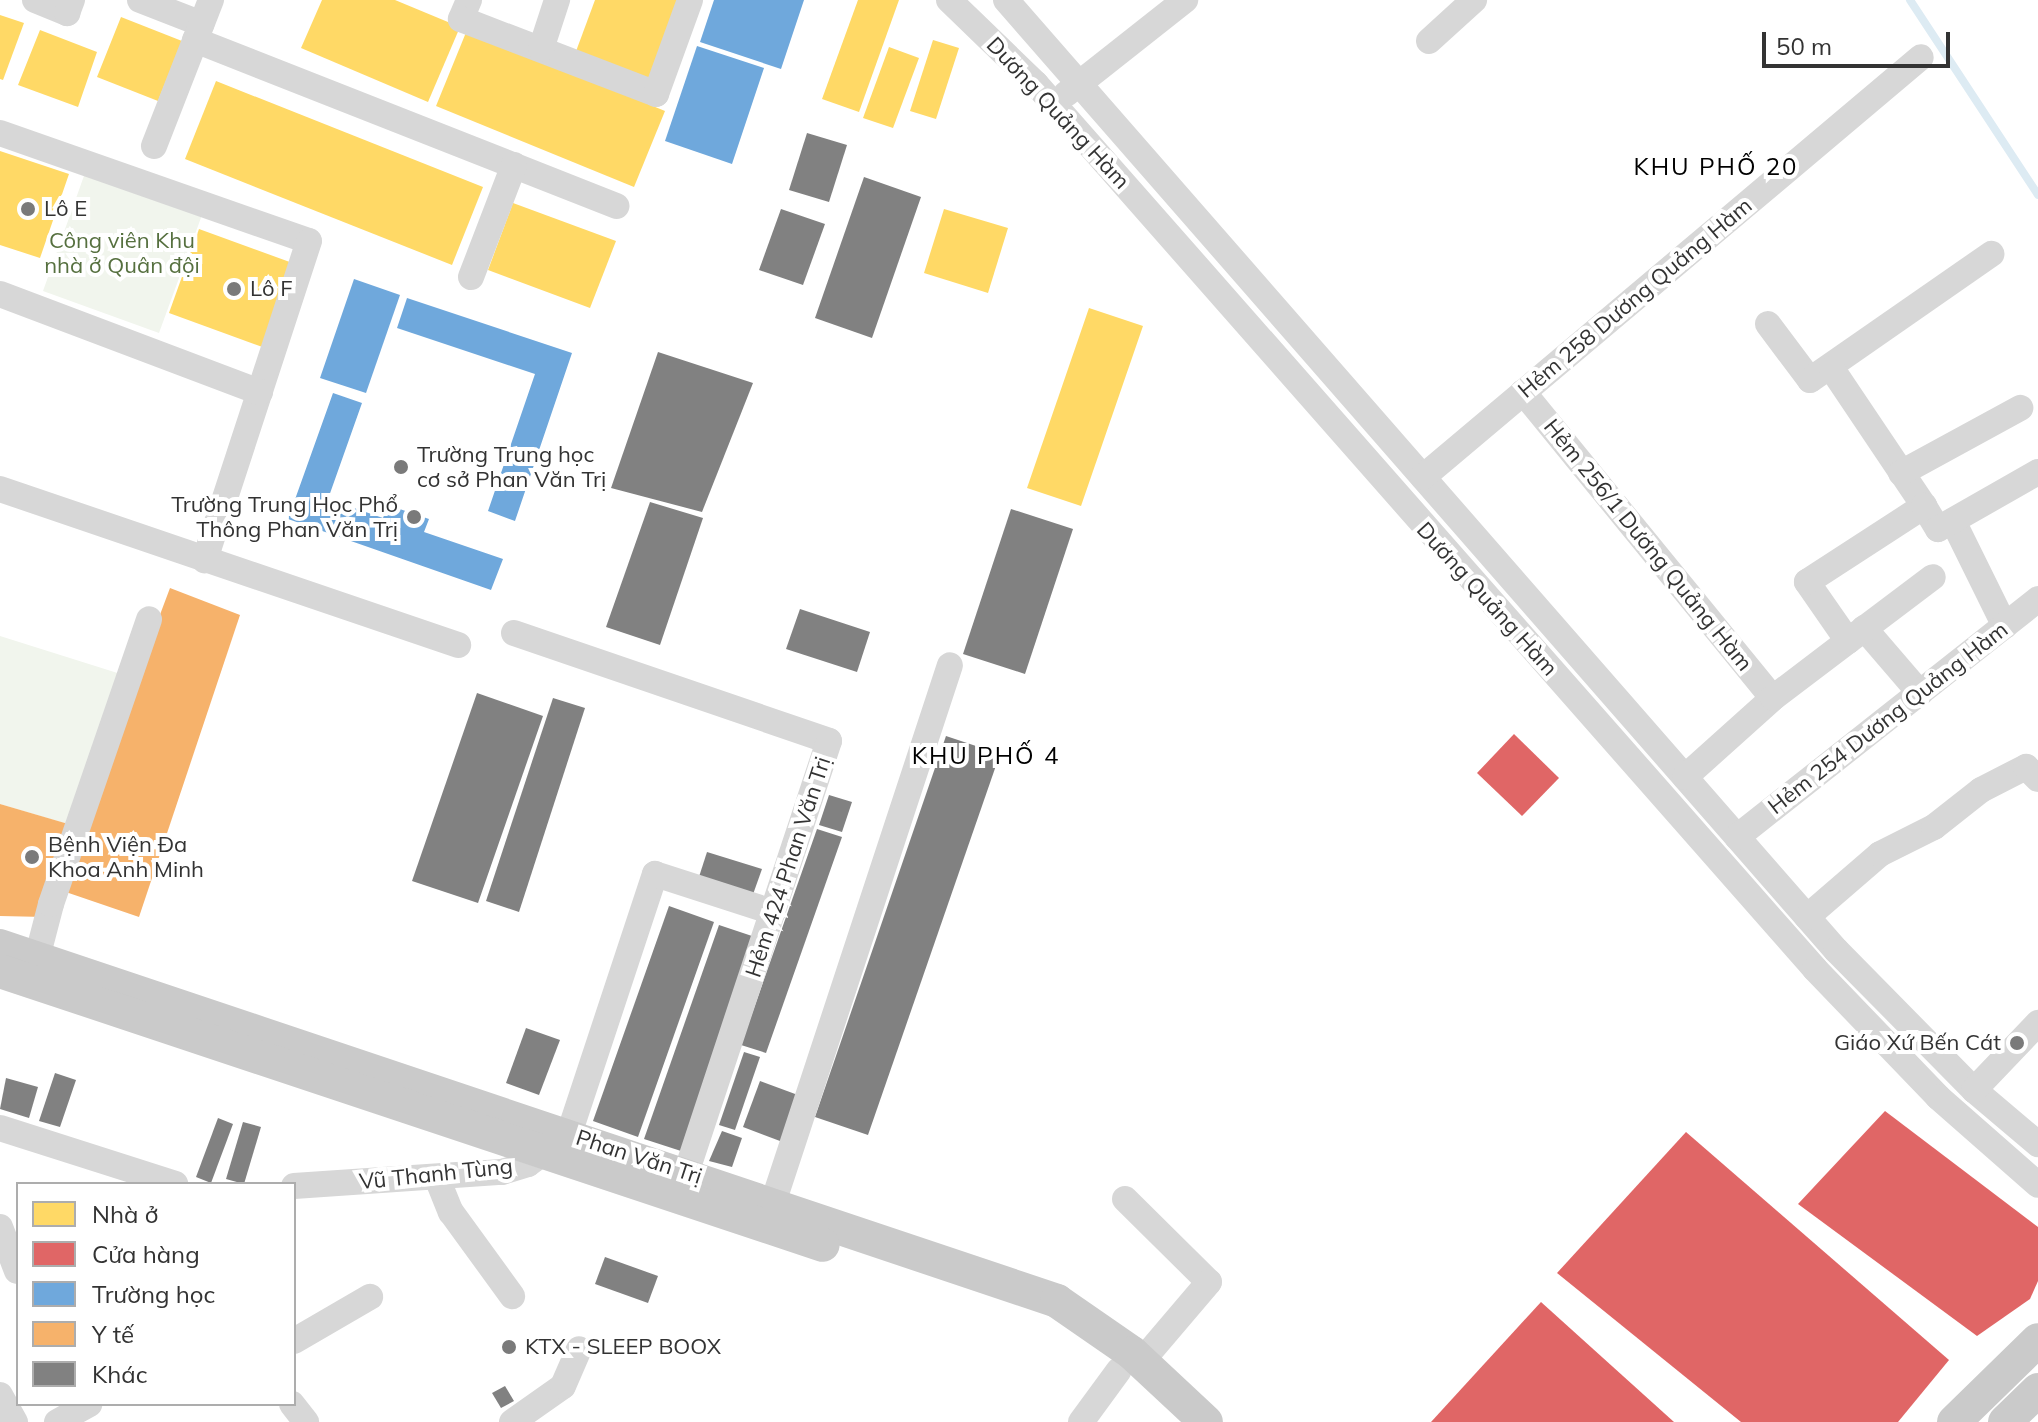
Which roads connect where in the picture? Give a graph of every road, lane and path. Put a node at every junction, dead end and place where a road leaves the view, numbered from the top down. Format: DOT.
graph roads {
  1 [pos="35,0"];
  2 [pos="72,0"];
  3 [pos="140,0"];
  4 [pos="469,0"];
  5 [pos="557,0"];
  6 [pos="690,0"];
  7 [pos="949,0"];
  8 [pos="1006,0"];
  9 [pos="1185,0"];
  10 [pos="1459,5"];
  11 [pos="202,21"];
  12 [pos="1429,41"];
  13 [pos="541,49"];
  14 [pos="1921,57"];
  15 [pos="1079,84"];
  16 [pos="1054,104"];
  17 [pos="0,133"];
  18 [pos="154,146"];
  19 [pos="514,165"];
  20 [pos="617,206"];
  21 [pos="1991,254"];
  22 [pos="471,277"];
  23 [pos="0,294"];
  24 [pos="1768,324"];
  25 [pos="1832,369"];
  26 [pos="260,392"];
  27 [pos="1523,392"];
  28 [pos="2020,408"];
  29 [pos="2038,472"];
  30 [pos="1901,473"];
  31 [pos="1423,477"];
  32 [pos="0,489"];
  33 [pos="1924,506"];
  34 [pos="1953,521"];
  35 [pos="205,560"];
  36 [pos="1933,577"];
  37 [pos="2038,599"];
  38 [pos="149,619"];
  39 [pos="2005,626"];
  40 [pos="514,633"];
  41 [pos="1856,634"];
  42 [pos="458,645"];
  43 [pos="950,665"];
  44 [pos="1920,693"];
  45 [pos="1773,698"];
  46 [pos="1685,777"];
  47 [pos="2038,779"];
  48 [pos="1737,837"];
  49 [pos="773,912"];
  50 [pos="1807,917"];
  51 [pos="0,946"];
  52 [pos="23,970"];
  53 [pos="2038,1023"];
  54 [pos="1974,1090"];
  55 [pos="0,1128"];
  56 [pos="557,1143"];
  57 [pos="2038,1144"];
  58 [pos="686,1173"];
  59 [pos="437,1178"];
  60 [pos="169,1182"];
  61 [pos="2038,1185"];
  62 [pos="296,1186"];
  63 [pos="1125,1199"];
  64 [pos="773,1203"];
  65 [pos="0,1227"];
  66 [pos="823,1233"];
  67 [pos="12,1274"];
  68 [pos="512,1296"];
  69 [pos="370,1297"];
  70 [pos="296,1340"];
  71 [pos="2038,1340"];
  72 [pos="579,1349"];
  73 [pos="1130,1366"];
  74 [pos="2038,1390"];
  75 [pos="0,1395"];
  76 [pos="82,1406"];
  77 [pos="294,1406"];
  78 [pos="15,1422"];
  79 [pos="57,1422"];
  80 [pos="306,1422"];
  81 [pos="512,1422"];
  82 [pos="1081,1422"];
  83 [pos="1176,1422"];
  84 [pos="1206,1422"];
  85 [pos="1954,1422"];
  86 [pos="2005,1422"];
  1 -- 2 [label="street"];
  3 -- 11 [label="street"];
  4 -- 13 [label="street"];
  5 -- 13 [label="street"];
  6 -- 13 [label="street"];
  7 -- 16 [label="street, Dương Quảng Hàm"];
  8 -- 15 [label="street, Dương Quảng Hàm"];
  9 -- 15 [label="street"];
  10 -- 12 [label="street"];
  11 -- 18 [label="street"];
  11 -- 19 [label="street"];
  14 -- 27 [label="street, Hẻm 258 Dương Quảng Hàm"];
  15 -- 16 [label="street"];
  15 -- 31 [label="street, Dương Quảng Hàm"];
  16 -- 61 [label="street, Dương Quảng Hàm"];
  17 -- 26 [label="street"];
  19 -- 20 [label="street"];
  19 -- 22 [label="street"];
  21 -- 25 [label="street"];
  23 -- 26 [label="street"];
  24 -- 25 [label="street"];
  25 -- 30 [label="street"];
  26 -- 35 [label="street"];
  27 -- 31 [label="street, Hẻm 258 Dương Quảng Hàm"];
  27 -- 45 [label="street, Hẻm 256/1 Dương Quảng Hàm"];
  28 -- 30 [label="street"];
  29 -- 34 [label="street"];
  30 -- 33 [label="street"];
  31 -- 46 [label="street, Dương Quảng Hàm"];
  32 -- 35 [label="street"];
  33 -- 34 [label="street"];
  33 -- 41 [label="street"];
  34 -- 39 [label="street"];
  35 -- 42 [label="street"];
  36 -- 41 [label="street"];
  37 -- 39 [label="street, Hẻm 254 Dương Quảng Hàm"];
  38 -- 52 [label="street"];
  39 -- 44 [label="street, Hẻm 254 Dương Quảng Hàm"];
  40 -- 49 [label="street, Hẻm 424 Phan Văn Trị"];
  41 -- 44 [label="street"];
  41 -- 45 [label="street"];
  43 -- 64 [label="street"];
  44 -- 48 [label="street, Hẻm 254 Dương Quảng Hàm"];
  45 -- 46 [label="street"];
  46 -- 48 [label="street, Dương Quảng Hàm"];
  47 -- 50 [label="street"];
  48 -- 50 [label="street, Dương Quảng Hàm"];
  49 -- 56 [label="street"];
  49 -- 58 [label="street, Hẻm 424 Phan Văn Trị"];
  50 -- 54 [label="street, Dương Quảng Hàm"];
  51 -- 52 [label="main road, Phan Văn Trị"];
  52 -- 56 [label="main road, Phan Văn Trị"];
  53 -- 54 [label="street"];
  54 -- 57 [label="street, Dương Quảng Hàm"];
  55 -- 60 [label="street"];
  56 -- 58 [label="main road, Phan Văn Trị"];
  56 -- 59 [label="street, Vũ Thanh Tùng"];
  56 -- 66 [label="main road, Phan Văn Trị"];
  58 -- 64 [label="main road, Phan Văn Trị"];
  59 -- 62 [label="street, Vũ Thanh Tùng"];
  59 -- 68 [label="street"];
  63 -- 73 [label="street"];
  64 -- 66 [label="main road, Phan Văn Trị"];
  65 -- 67 [label="street"];
  66 -- 73 [label="main road, Phan Văn Trị"];
  69 -- 70 [label="street"];
  71 -- 85 [label="main road"];
  72 -- 81 [label="street"];
  73 -- 82 [label="street"];
  73 -- 83 [label="main road, Phan Văn Trị"];
  73 -- 84 [label="main road, Phan Văn Trị"];
  74 -- 86 [label="main road"];
  75 -- 78 [label="street"];
  76 -- 79 [label="street"];
  77 -- 80 [label="street"];
}
